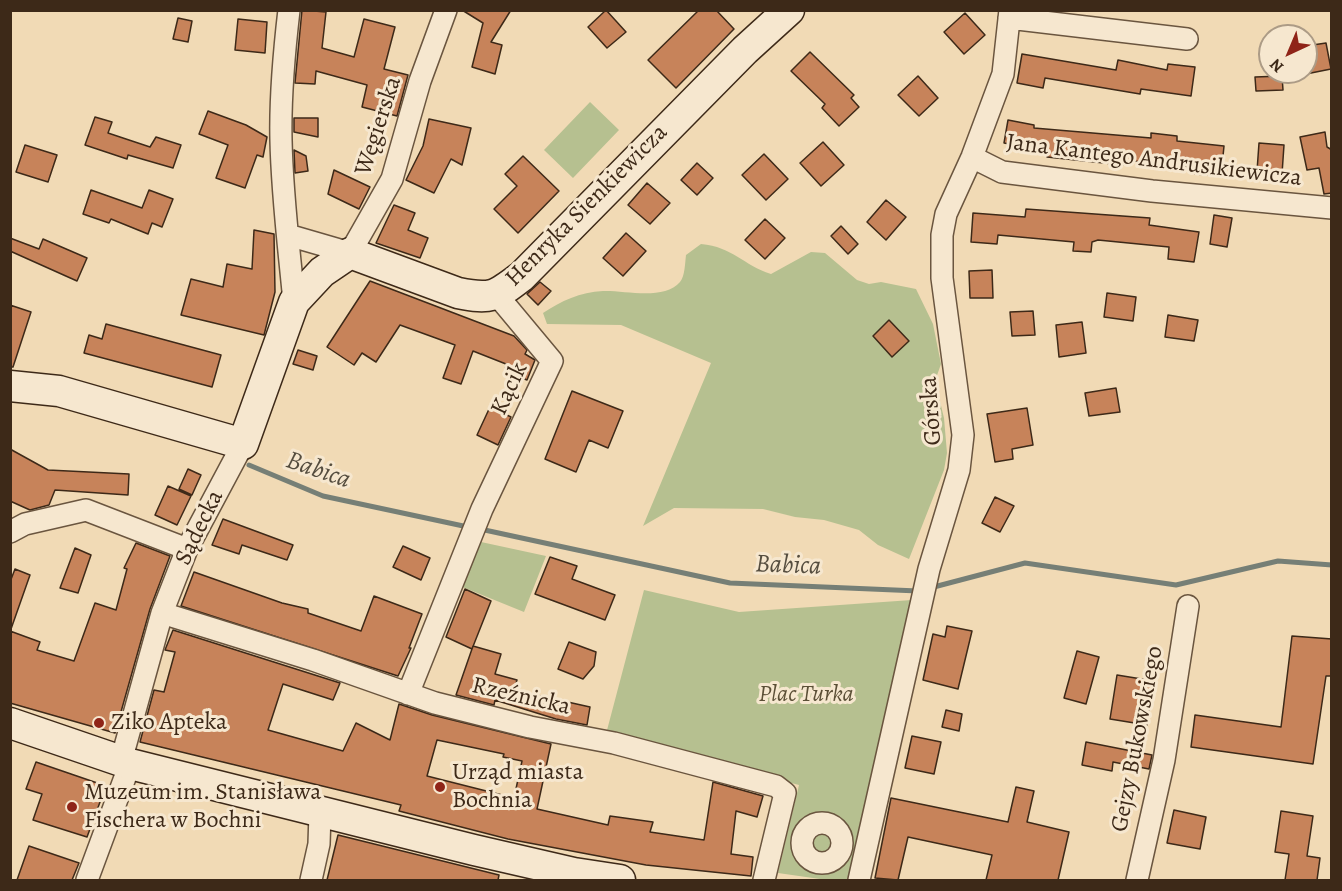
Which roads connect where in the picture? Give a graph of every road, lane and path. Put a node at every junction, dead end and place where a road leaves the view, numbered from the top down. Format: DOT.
graph roads {
  1 [pos="289,10"];
  2 [pos="446,10"];
  3 [pos="789,10"];
  4 [pos="1009,14"];
  5 [pos="1186,39"];
  6 [pos="972,157"];
  7 [pos="1332,208"];
  8 [pos="288,235"];
  9 [pos="350,253"];
  10 [pos="497,295"];
  11 [pos="294,302"];
  12 [pos="10,386"];
  13 [pos="243,444"];
  14 [pos="10,532"];
  15 [pos="187,549"];
  16 [pos="1188,606"];
  17 [pos="162,613"];
  18 [pos="408,694"];
  19 [pos="10,723"];
  20 [pos="125,762"];
  21 [pos="320,813"];
  22 [pos="87,880"];
  23 [pos="311,880"];
  24 [pos="606,880"];
  25 [pos="764,880"];
  26 [pos="859,880"];
  27 [pos="1137,880"];
  1 -- 8 [label="street, Sądecka"];
  2 -- 9 [label="street, Węgierska"];
  3 -- 10 [label="street, Henryka Sienkiewicza"];
  4 -- 5 [label="street"];
  4 -- 6 [label="street, Górska"];
  6 -- 7 [label="street, Jana Kantego Andrusikiewicza"];
  6 -- 26 [label="street, Górska"];
  8 -- 9 [label="street"];
  8 -- 11 [label="street, Sądecka"];
  9 -- 10 [label="street, Henryka Sienkiewicza"];
  9 -- 11 [label="street, Sądecka"];
  10 -- 18 [label="street, Kącik"];
  11 -- 13 [label="street, Sądecka"];
  12 -- 13 [label="street"];
  13 -- 15 [label="street, Sądecka"];
  14 -- 15 [label="street"];
  15 -- 17 [label="street, Sądecka"];
  16 -- 27 [label="street, Gejzy Bukowskiego"];
  17 -- 18 [label="street, Rzeźnicka"];
  17 -- 20 [label="street, Sądecka"];
  18 -- 25 [label="street, Rzeźnicka"];
  19 -- 20 [label="street"];
  20 -- 21 [label="street"];
  20 -- 22 [label="street, Sądecka"];
  21 -- 23 [label="street"];
  21 -- 24 [label="street"];
}
